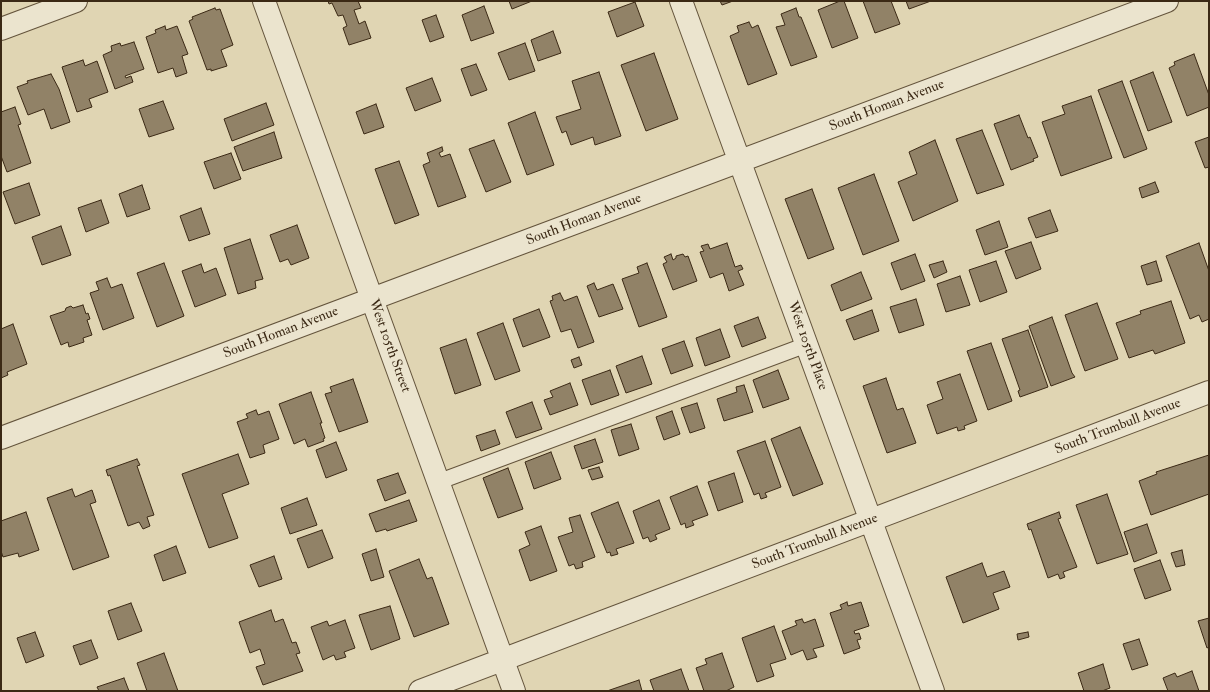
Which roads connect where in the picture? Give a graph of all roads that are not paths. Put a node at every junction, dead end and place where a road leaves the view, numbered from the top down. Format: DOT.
graph roads {
  1 [pos="76,1"];
  2 [pos="264,1"];
  3 [pos="680,1"];
  4 [pos="1167,1"];
  5 [pos="1,29"];
  6 [pos="739,161"];
  7 [pos="372,299"];
  8 [pos="806,345"];
  9 [pos="1209,392"];
  10 [pos="1,438"];
  11 [pos="438,482"];
  12 [pos="870,521"];
  13 [pos="502,660"];
  14 [pos="420,691"];
  15 [pos="514,691"];
  16 [pos="933,691"];
  1 -- 5 [label="street"];
  2 -- 7 [label="street, West 105th Street"];
  3 -- 6 [label="street, West 105th Place"];
  4 -- 6 [label="street, South Homan Avenue"];
  6 -- 7 [label="street, South Homan Avenue"];
  6 -- 8 [label="street, West 105th Place"];
  7 -- 10 [label="street, South Homan Avenue"];
  7 -- 11 [label="street, West 105th Street"];
  8 -- 11 [label="lane"];
  8 -- 12 [label="street, West 105th Place"];
  9 -- 12 [label="street, South Trumbull Avenue"];
  11 -- 13 [label="street, West 105th Street"];
  12 -- 13 [label="street, South Trumbull Avenue"];
  12 -- 16 [label="street, West 105th Place"];
  13 -- 14 [label="street, South Trumbull Avenue"];
  13 -- 15 [label="street, West 105th Street"];
}
